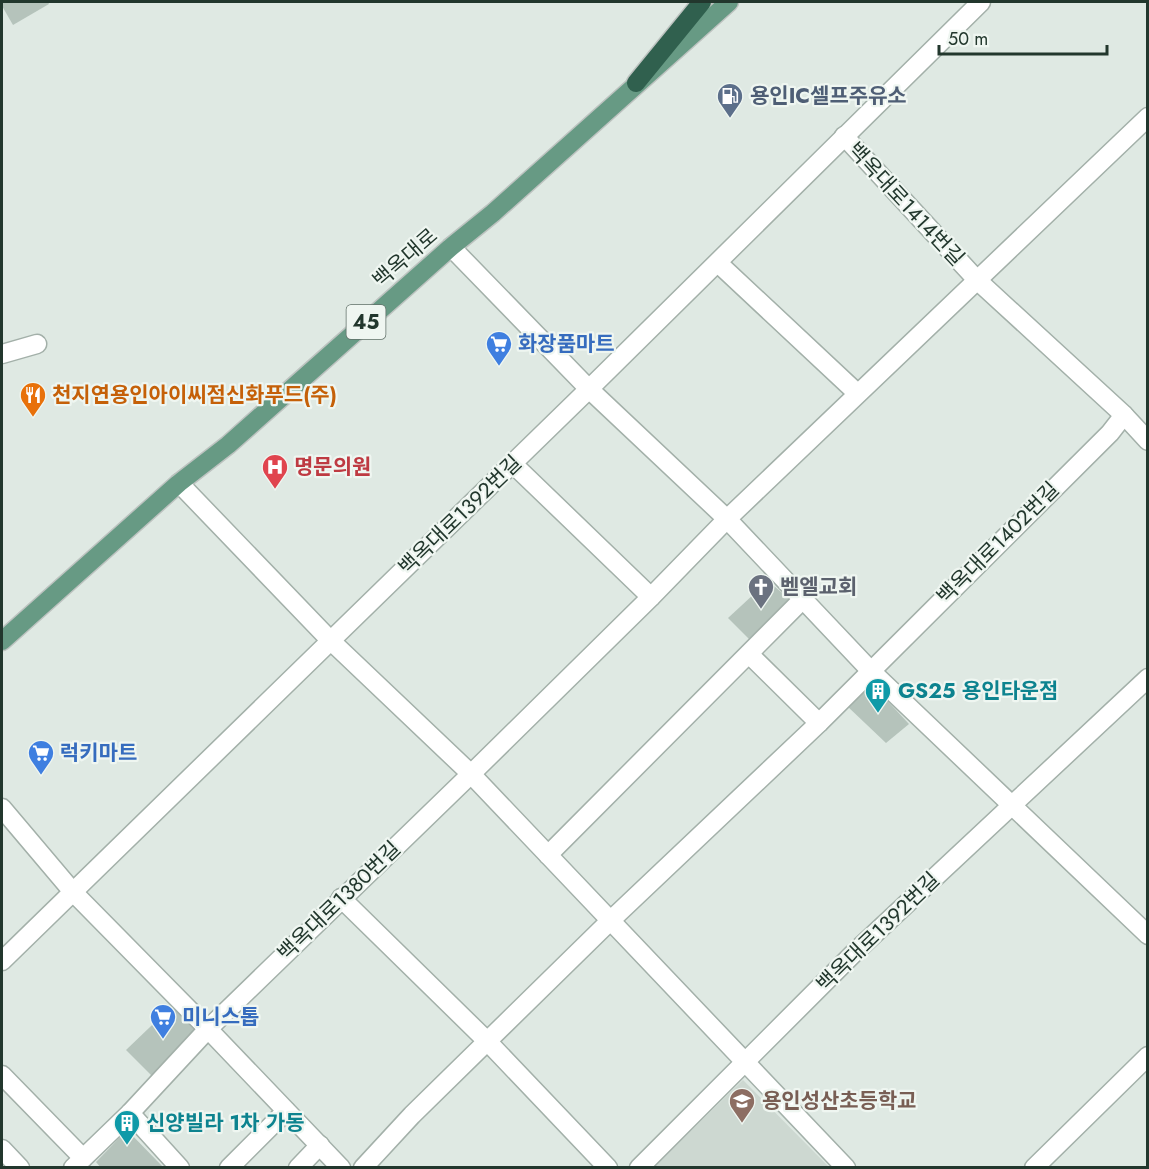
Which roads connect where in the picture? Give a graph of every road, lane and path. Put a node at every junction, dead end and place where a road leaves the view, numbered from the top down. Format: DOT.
graph roads {
  1 [pos="702,2"];
  2 [pos="729,2"];
  3 [pos="981,2"];
  4 [pos="636,83"];
  5 [pos="1148,117"];
  6 [pos="844,136"];
  7 [pos="451,247"];
  8 [pos="718,263"];
  9 [pos="977,280"];
  10 [pos="37,344"];
  11 [pos="2,354"];
  12 [pos="589,389"];
  13 [pos="857,393"];
  14 [pos="1124,415"];
  15 [pos="1148,441"];
  16 [pos="513,464"];
  17 [pos="179,483"];
  18 [pos="727,519"];
  19 [pos="651,597"];
  20 [pos="804,598"];
  21 [pos="330,640"];
  22 [pos="2,641"];
  23 [pos="750,654"];
  24 [pos="870,670"];
  25 [pos="1148,678"];
  26 [pos="819,723"];
  27 [pos="471,774"];
  28 [pos="1012,806"];
  29 [pos="2,808"];
  30 [pos="548,855"];
  31 [pos="73,892"];
  32 [pos="341,898"];
  33 [pos="611,920"];
  34 [pos="1148,935"];
  35 [pos="2,961"];
  36 [pos="208,1029"];
  37 [pos="488,1042"];
  38 [pos="1148,1056"];
  39 [pos="747,1061"];
  40 [pos="2,1074"];
  41 [pos="286,1111"];
  42 [pos="130,1113"];
  43 [pos="320,1145"];
  44 [pos="2,1149"];
  45 [pos="78,1163"];
  46 [pos="20,1167"];
  47 [pos="180,1167"];
  48 [pos="229,1167"];
  49 [pos="298,1167"];
  50 [pos="341,1167"];
  51 [pos="363,1167"];
  52 [pos="608,1167"];
  53 [pos="639,1167"];
  54 [pos="846,1167"];
  55 [pos="1034,1167"];
  1 -- 4 [label="highway"];
  2 -- 4 [label="main road, 백옥대로 / 45"];
  3 -- 6 [label="street, 백옥대로1414번길"];
  4 -- 7 [label="main road, 백옥대로 / 45"];
  5 -- 9 [label="street, 백옥대로1414번길"];
  6 -- 8 [label="street"];
  6 -- 9 [label="street, 백옥대로1414번길"];
  7 -- 12 [label="street"];
  7 -- 17 [label="main road, 백옥대로 / 45"];
  8 -- 12 [label="street"];
  8 -- 13 [label="street"];
  9 -- 13 [label="street"];
  9 -- 14 [label="street, 백옥대로1414번길"];
  10 -- 11 [label="street"];
  12 -- 16 [label="street, 백옥대로1392번길"];
  12 -- 18 [label="street"];
  13 -- 18 [label="street"];
  14 -- 15 [label="street, 백옥대로1414번길"];
  14 -- 24 [label="street, 백옥대로1402번길"];
  16 -- 19 [label="street"];
  16 -- 21 [label="street, 백옥대로1392번길"];
  17 -- 21 [label="street"];
  17 -- 22 [label="main road, 백옥대로 / 45"];
  18 -- 19 [label="street"];
  18 -- 20 [label="street"];
  19 -- 27 [label="street"];
  20 -- 23 [label="street"];
  20 -- 24 [label="street"];
  21 -- 27 [label="street"];
  21 -- 31 [label="street"];
  23 -- 26 [label="street"];
  23 -- 30 [label="street"];
  24 -- 26 [label="street"];
  24 -- 28 [label="street"];
  25 -- 28 [label="street"];
  26 -- 33 [label="street"];
  27 -- 30 [label="street"];
  27 -- 32 [label="street, 백옥대로1380번길"];
  28 -- 34 [label="street"];
  28 -- 39 [label="street, 백옥대로1392번길"];
  29 -- 31 [label="street"];
  30 -- 33 [label="street"];
  31 -- 35 [label="street"];
  31 -- 36 [label="street"];
  32 -- 36 [label="street, 백옥대로1380번길"];
  32 -- 37 [label="street"];
  33 -- 37 [label="street"];
  33 -- 39 [label="street"];
  36 -- 41 [label="street"];
  36 -- 42 [label="street, 백옥대로1380번길"];
  37 -- 51 [label="street"];
  37 -- 52 [label="street"];
  38 -- 55 [label="street"];
  39 -- 53 [label="street"];
  39 -- 54 [label="street"];
  40 -- 45 [label="street"];
  41 -- 43 [label="street"];
  41 -- 48 [label="street"];
  42 -- 45 [label="street, 백옥대로1380번길"];
  42 -- 47 [label="street"];
  43 -- 49 [label="street"];
  43 -- 50 [label="street"];
  44 -- 46 [label="street"];
}
